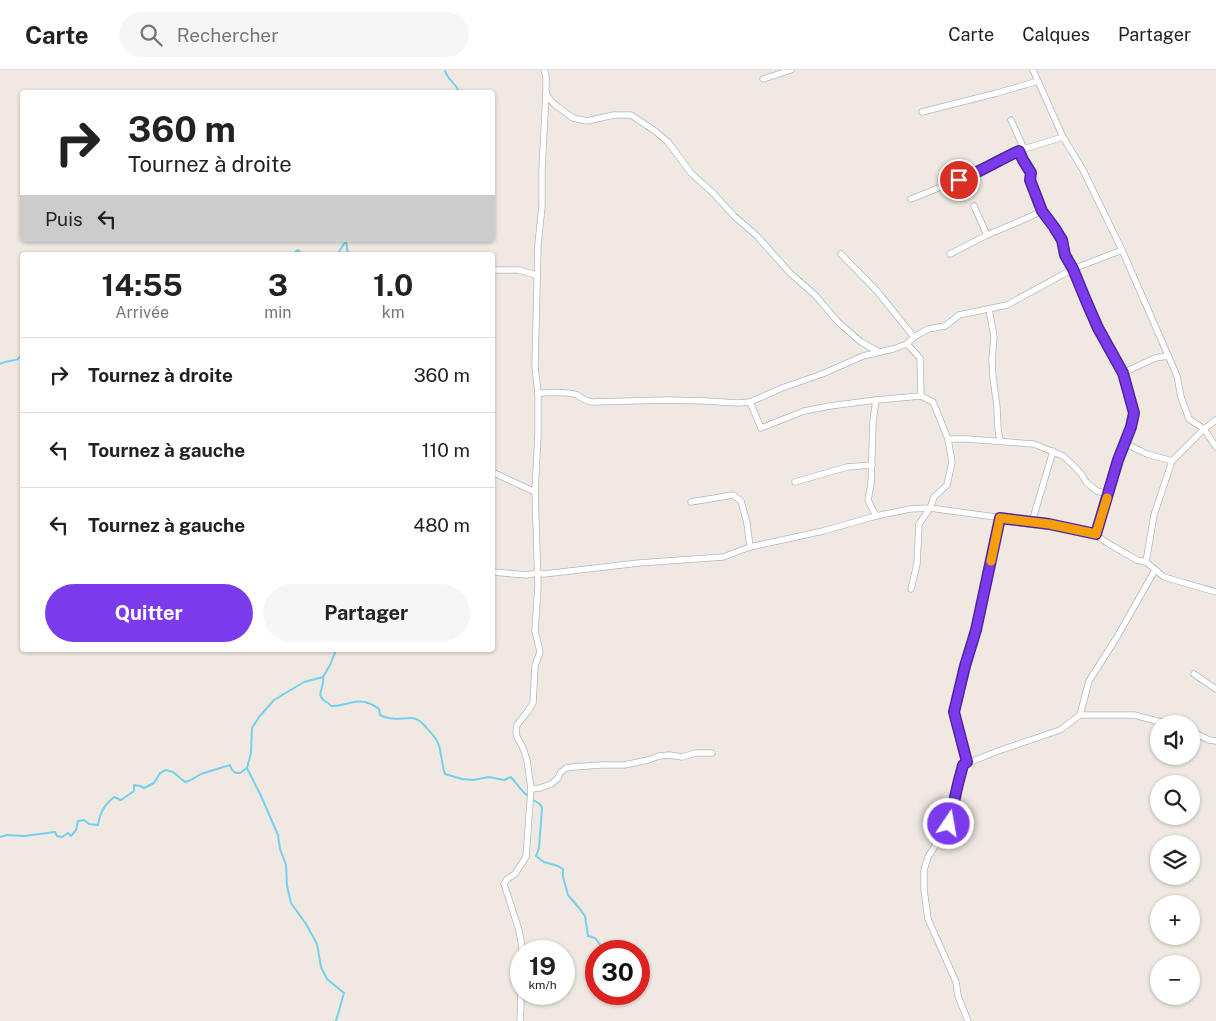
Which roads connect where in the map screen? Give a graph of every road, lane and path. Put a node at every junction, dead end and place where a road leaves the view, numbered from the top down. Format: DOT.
graph roads {
  1 [pos="544,70"];
  2 [pos="791,70"];
  3 [pos="1033,70"];
  4 [pos="763,79"];
  5 [pos="1038,80"];
  6 [pos="546,93"];
  7 [pos="922,112"];
  8 [pos="1011,120"];
  9 [pos="1063,137"];
  10 [pos="1022,150"];
  11 [pos="911,199"];
  12 [pos="974,206"];
  13 [pos="1042,211"];
  14 [pos="987,235"];
  15 [pos="1122,250"];
  16 [pos="841,254"];
  17 [pos="950,254"];
  18 [pos="1073,269"];
  19 [pos="495,270"];
  20 [pos="536,275"];
  21 [pos="989,308"];
  22 [pos="914,337"];
  23 [pos="907,344"];
  24 [pos="879,352"];
  25 [pos="1168,356"];
  26 [pos="1123,373"];
  27 [pos="538,393"];
  28 [pos="921,396"];
  29 [pos="876,400"];
  30 [pos="750,402"];
  31 [pos="1216,420"];
  32 [pos="1204,429"];
  33 [pos="948,439"];
  34 [pos="1000,441"];
  35 [pos="1124,443"];
  36 [pos="1216,447"];
  37 [pos="1053,451"];
  38 [pos="1172,461"];
  39 [pos="872,465"];
  40 [pos="495,473"];
  41 [pos="795,482"];
  42 [pos="535,492"];
  43 [pos="1108,494"];
  44 [pos="691,502"];
  45 [pos="930,508"];
  46 [pos="876,516"];
  47 [pos="1000,518"];
  48 [pos="1032,522"];
  49 [pos="1096,534"];
  50 [pos="750,547"];
  51 [pos="1146,562"];
  52 [pos="1155,570"];
  53 [pos="495,572"];
  54 [pos="536,573"];
  55 [pos="911,589"];
  56 [pos="1216,592"];
  57 [pos="1194,674"];
  58 [pos="1216,689"];
  59 [pos="1080,715"];
  60 [pos="1150,719"];
  61 [pos="1200,736"];
  62 [pos="1216,741"];
  63 [pos="712,753"];
  64 [pos="967,762"];
  65 [pos="531,789"];
  66 [pos="520,1021"];
  67 [pos="968,1021"];
  1 -- 6 [label="street"];
  2 -- 4 [label="street"];
  3 -- 5 [label="street"];
  5 -- 7 [label="street"];
  5 -- 9 [label="street"];
  6 -- 20 [label="street"];
  6 -- 24 [label="street"];
  8 -- 10 [label="street"];
  9 -- 10 [label="street"];
  9 -- 15 [label="street"];
  10 -- 11 [label="street"];
  10 -- 13 [label="street"];
  12 -- 14 [label="street"];
  13 -- 14 [label="street"];
  13 -- 18 [label="street"];
  14 -- 17 [label="street"];
  15 -- 18 [label="street"];
  15 -- 25 [label="street"];
  16 -- 22 [label="street"];
  18 -- 21 [label="street"];
  18 -- 26 [label="street"];
  19 -- 20 [label="street"];
  20 -- 27 [label="street"];
  21 -- 22 [label="street"];
  21 -- 34 [label="street"];
  22 -- 23 [label="street"];
  23 -- 24 [label="street"];
  23 -- 28 [label="street"];
  24 -- 30 [label="street"];
  25 -- 26 [label="street"];
  25 -- 32 [label="street"];
  26 -- 35 [label="street"];
  27 -- 30 [label="street"];
  27 -- 42 [label="street"];
  28 -- 29 [label="street"];
  28 -- 33 [label="street"];
  29 -- 30 [label="street"];
  29 -- 39 [label="street"];
  31 -- 32 [label="street"];
  32 -- 36 [label="street"];
  32 -- 38 [label="street"];
  33 -- 34 [label="street"];
  33 -- 45 [label="street"];
  34 -- 37 [label="street"];
  35 -- 38 [label="street"];
  35 -- 43 [label="street"];
  37 -- 43 [label="street"];
  37 -- 48 [label="street"];
  38 -- 51 [label="street"];
  39 -- 41 [label="street"];
  39 -- 46 [label="street"];
  40 -- 42 [label="street"];
  42 -- 54 [label="street"];
  43 -- 49 [label="street"];
  44 -- 50 [label="street"];
  45 -- 46 [label="street"];
  45 -- 47 [label="street"];
  45 -- 55 [label="street"];
  46 -- 50 [label="street"];
  47 -- 48 [label="street"];
  47 -- 64 [label="street"];
  48 -- 49 [label="street"];
  49 -- 51 [label="street"];
  50 -- 54 [label="street"];
  51 -- 52 [label="street"];
  52 -- 56 [label="street"];
  52 -- 59 [label="street"];
  53 -- 54 [label="street"];
  54 -- 65 [label="street"];
  57 -- 58 [label="street"];
  59 -- 60 [label="street"];
  59 -- 64 [label="street"];
  61 -- 62 [label="street"];
  63 -- 65 [label="street"];
  64 -- 67 [label="street"];
  65 -- 66 [label="street"];
}
